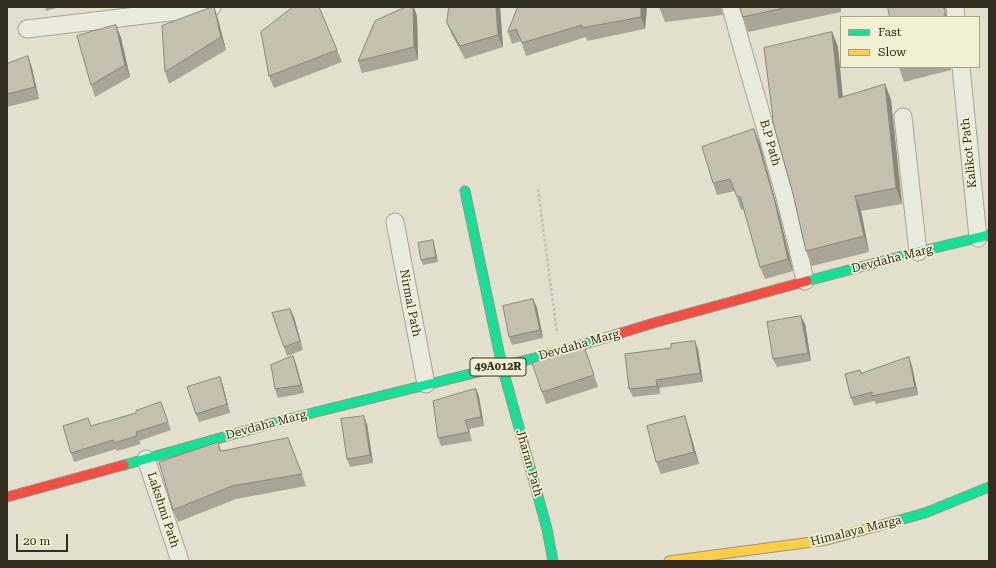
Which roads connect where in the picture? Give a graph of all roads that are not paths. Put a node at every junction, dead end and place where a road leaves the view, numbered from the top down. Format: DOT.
graph roads {
  1 [pos="212,7"];
  2 [pos="731,7"];
  3 [pos="27,29"];
  4 [pos="961,68"];
  5 [pos="903,117"];
  6 [pos="465,191"];
  7 [pos="395,222"];
  8 [pos="984,237"];
  9 [pos="918,252"];
  10 [pos="805,281"];
  11 [pos="502,366"];
  12 [pos="426,384"];
  13 [pos="146,459"];
  14 [pos="989,487"];
  15 [pos="7,497"];
  16 [pos="180,561"];
  17 [pos="553,561"];
  18 [pos="670,561"];
  1 -- 3 [label="street"];
  2 -- 10 [label="street, B.P Path"];
  4 -- 8 [label="street, Kalikot Path"];
  5 -- 9 [label="street"];
  6 -- 11 [label="main road, Jharan Path"];
  7 -- 12 [label="street, Nirmal Path"];
  8 -- 9 [label="main road, Devdaha Marg / 49A012R"];
  9 -- 10 [label="main road, Devdaha Marg / 49A012R"];
  10 -- 11 [label="main road, Devdaha Marg / 49A012R"];
  11 -- 12 [label="main road, Devdaha Marg / 49A012R"];
  11 -- 17 [label="main road, Jharan Path"];
  12 -- 13 [label="main road, Devdaha Marg / 49A012R"];
  13 -- 15 [label="main road, Devdaha Marg / 49A012R"];
  13 -- 16 [label="street, Lakshmi Path"];
  14 -- 18 [label="main road, Himalaya Marga"];
}
